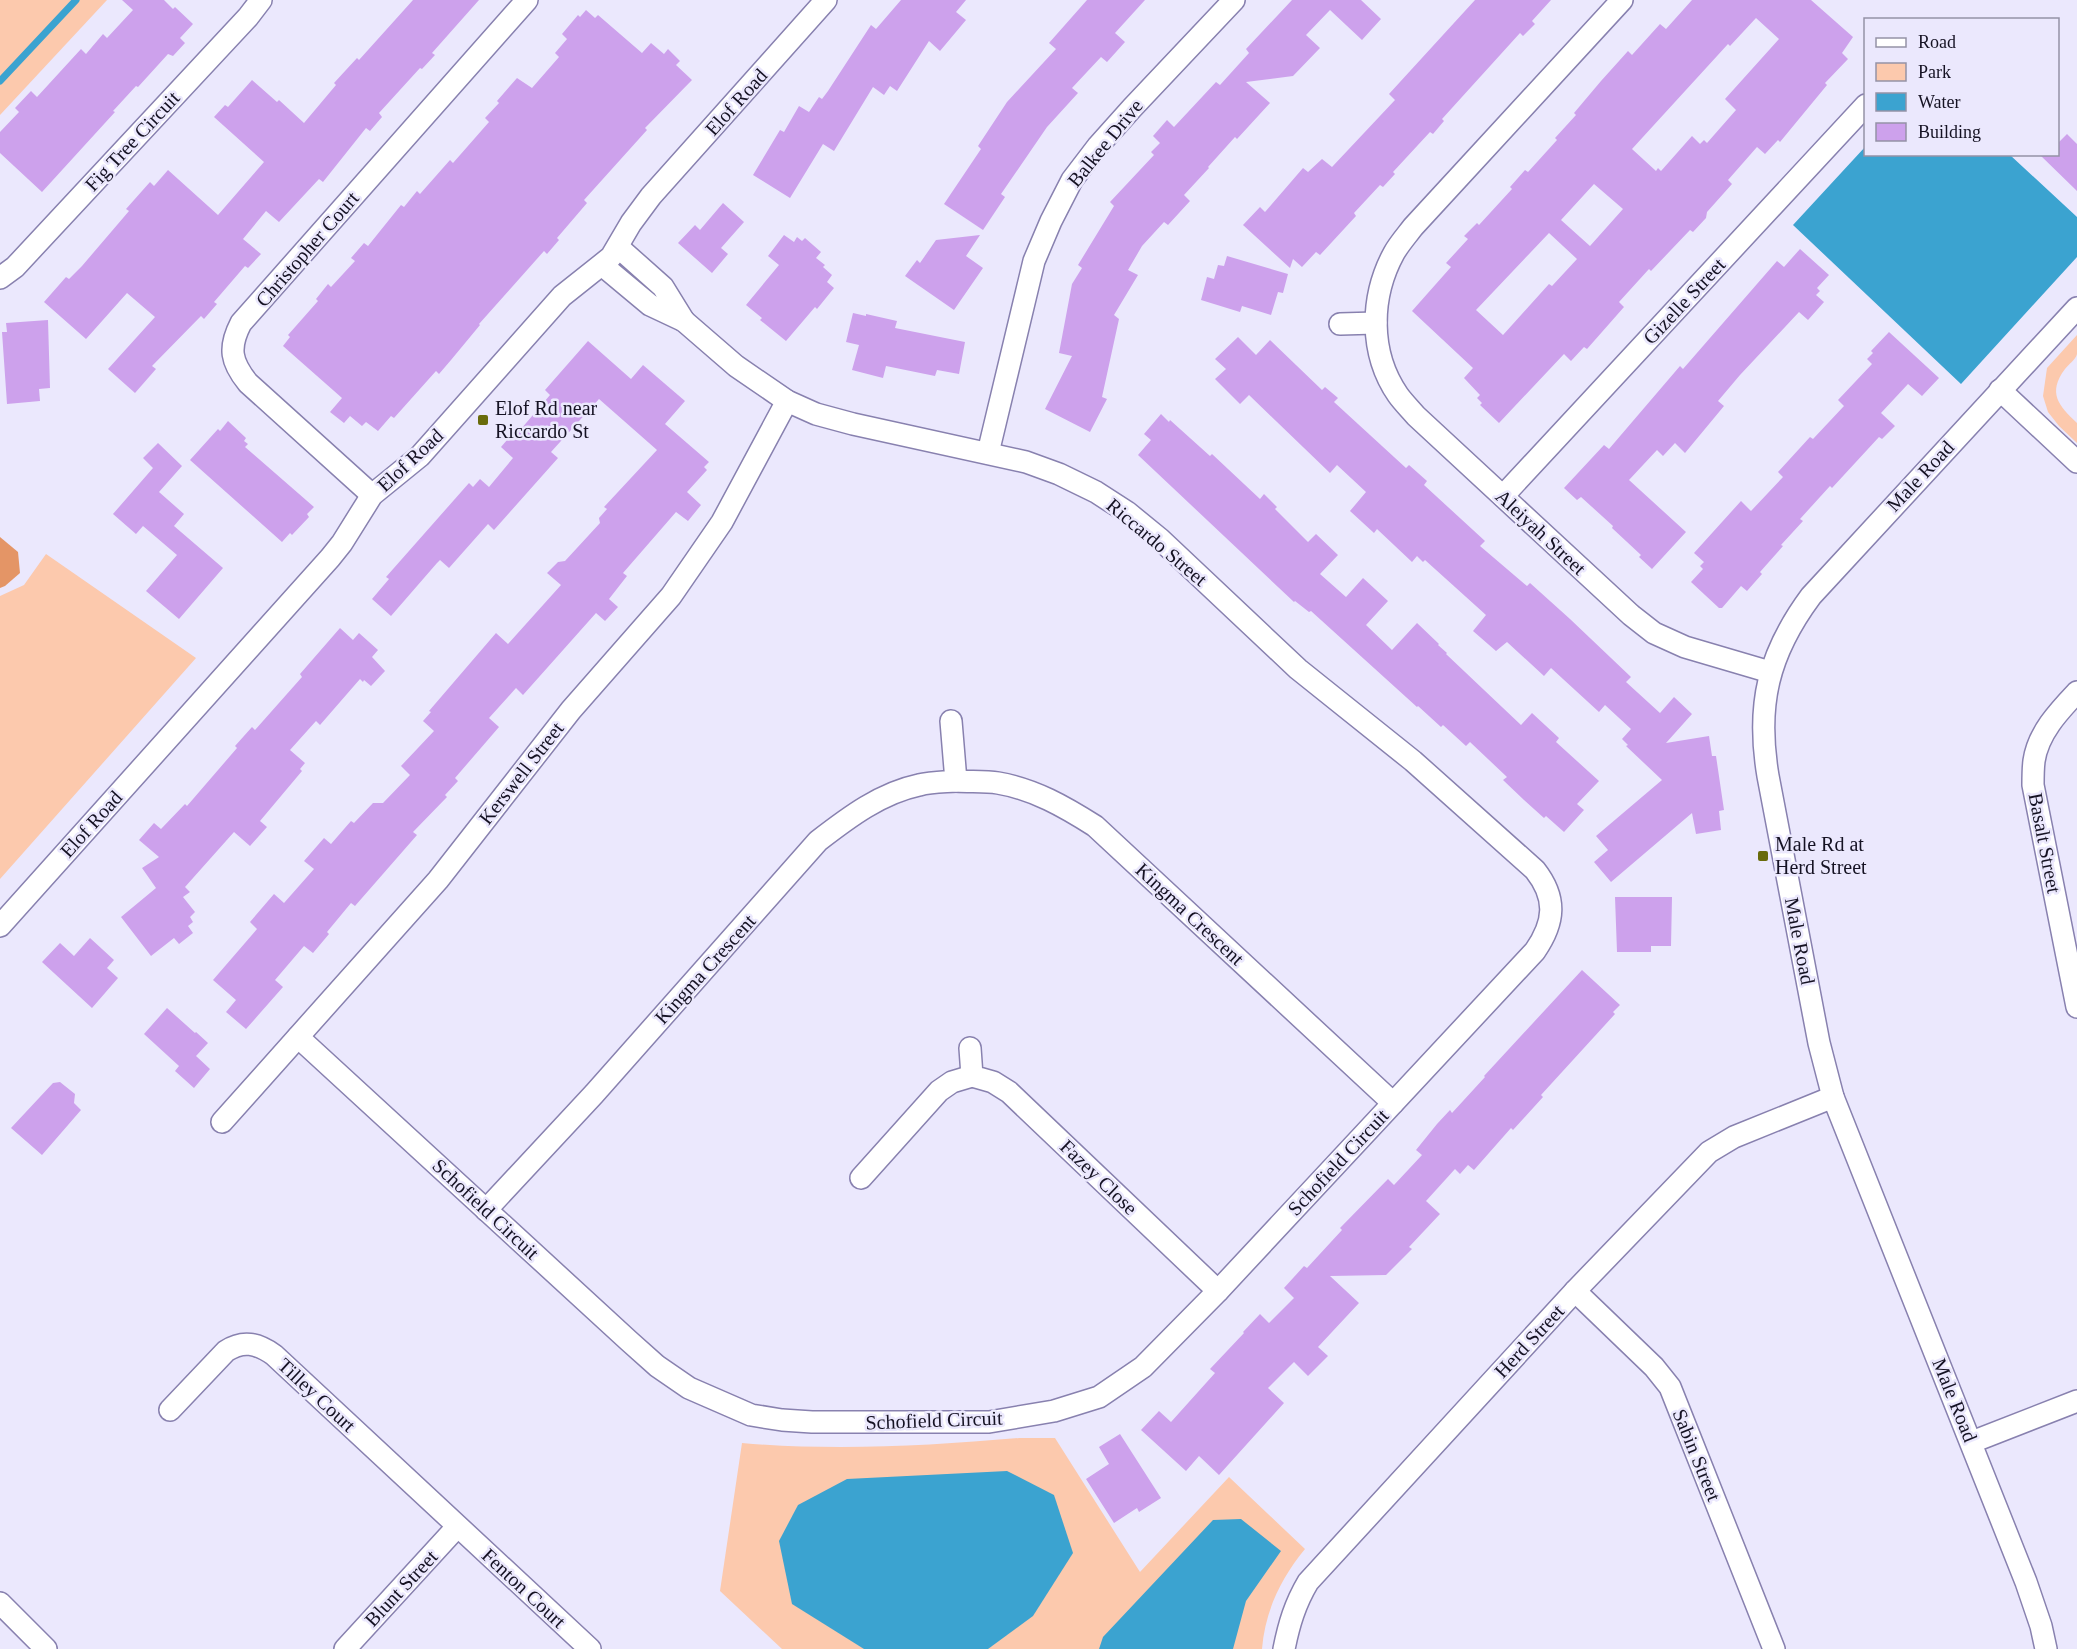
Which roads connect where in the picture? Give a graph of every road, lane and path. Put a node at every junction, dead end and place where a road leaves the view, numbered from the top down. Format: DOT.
graph roads {
  1 [pos="261,0"];
  2 [pos="527,0"];
  3 [pos="826,0"];
  4 [pos="1234,0"];
  5 [pos="1622,0"];
  6 [pos="1864,107"];
  7 [pos="618,247"];
  8 [pos="602,265"];
  9 [pos="0,278"];
  10 [pos="2077,308"];
  11 [pos="684,321"];
  12 [pos="1376,323"];
  13 [pos="1340,324"];
  14 [pos="2000,390"];
  15 [pos="787,401"];
  16 [pos="988,453"];
  17 [pos="2077,462"];
  18 [pos="372,495"];
  19 [pos="1503,496"];
  20 [pos="1770,672"];
  21 [pos="2077,692"];
  22 [pos="951,721"];
  23 [pos="956,781"];
  24 [pos="1550,899"];
  25 [pos="0,926"];
  26 [pos="2077,1007"];
  27 [pos="298,1036"];
  28 [pos="970,1048"];
  29 [pos="972,1076"];
  30 [pos="1833,1097"];
  31 [pos="1393,1103"];
  32 [pos="222,1122"];
  33 [pos="861,1178"];
  34 [pos="486,1210"];
  35 [pos="1218,1291"];
  36 [pos="1575,1292"];
  37 [pos="2077,1401"];
  38 [pos="170,1410"];
  39 [pos="1972,1442"];
  40 [pos="458,1527"];
  41 [pos="0,1604"];
  42 [pos="46,1649"];
  43 [pos="345,1649"];
  44 [pos="590,1649"];
  45 [pos="1284,1649"];
  46 [pos="1774,1649"];
  47 [pos="2046,1649"];
  1 -- 9 [label="street, Fig Tree Circuit"];
  2 -- 18 [label="street, Christopher Court"];
  3 -- 7 [label="street, Elof Road"];
  4 -- 16 [label="street, Balkee Drive"];
  5 -- 12 [label="street, Aleiyah Street"];
  6 -- 19 [label="street, Gizelle Street"];
  7 -- 8 [label="street, Elof Road"];
  7 -- 11 [label="street, Riccardo Street"];
  8 -- 11 [label="street, Riccardo Street"];
  8 -- 18 [label="street, Elof Road"];
  10 -- 14 [label="street, Male Road"];
  11 -- 15 [label="street, Riccardo Street"];
  12 -- 13 [label="street"];
  12 -- 19 [label="street, Aleiyah Street"];
  14 -- 17 [label="street"];
  14 -- 20 [label="street, Male Road"];
  15 -- 16 [label="street, Riccardo Street"];
  15 -- 27 [label="street, Kerswell Street"];
  16 -- 24 [label="street, Riccardo Street"];
  18 -- 25 [label="street, Elof Road"];
  19 -- 20 [label="street, Aleiyah Street"];
  20 -- 30 [label="street, Male Road"];
  21 -- 26 [label="street, Basalt Street"];
  22 -- 23 [label="street"];
  23 -- 31 [label="street, Kingma Crescent"];
  23 -- 34 [label="street, Kingma Crescent"];
  24 -- 31 [label="street, Schofield Circuit"];
  27 -- 32 [label="street, Kerswell Street"];
  27 -- 34 [label="street, Schofield Circuit"];
  28 -- 29 [label="street"];
  29 -- 33 [label="street"];
  29 -- 35 [label="street, Fazey Close"];
  30 -- 36 [label="street, Herd Street"];
  30 -- 39 [label="street, Male Road"];
  31 -- 35 [label="street, Schofield Circuit"];
  34 -- 35 [label="street, Schofield Circuit"];
  36 -- 45 [label="street, Herd Street"];
  36 -- 46 [label="street, Sabin Street"];
  37 -- 39 [label="street"];
  38 -- 40 [label="street, Tilley Court"];
  39 -- 47 [label="street, Male Road"];
  40 -- 43 [label="street, Blunt Street"];
  40 -- 44 [label="street, Fenton Court"];
  41 -- 42 [label="street"];
}
